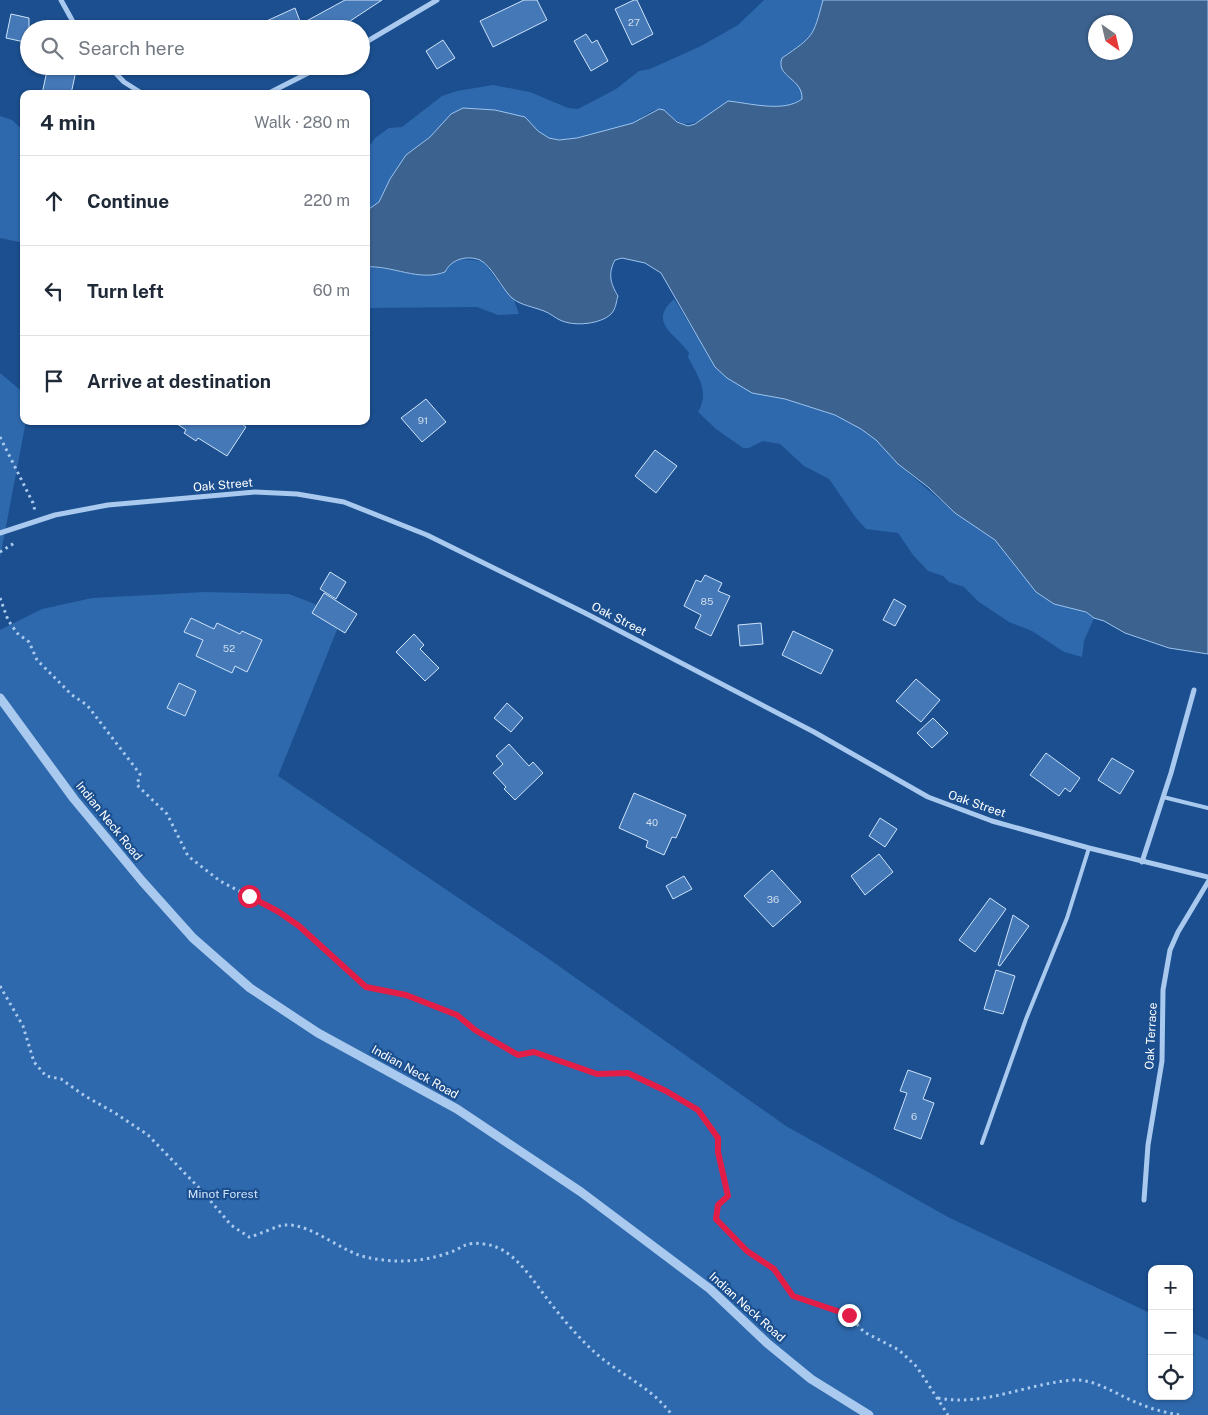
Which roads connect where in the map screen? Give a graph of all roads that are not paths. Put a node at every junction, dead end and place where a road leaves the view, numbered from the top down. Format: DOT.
graph roads {
  1 [pos="61,0"];
  2 [pos="437,0"];
  3 [pos="72,20"];
  4 [pos="370,40"];
  5 [pos="117,75"];
  6 [pos="304,75"];
  7 [pos="137,90"];
  8 [pos="275,90"];
  9 [pos="0,533"];
  10 [pos="1194,690"];
  11 [pos="0,698"];
  12 [pos="1163,797"];
  13 [pos="1208,808"];
  14 [pos="1089,848"];
  15 [pos="1142,862"];
  16 [pos="1208,877"];
  17 [pos="1208,882"];
  18 [pos="982,1143"];
  19 [pos="1144,1200"];
  20 [pos="869,1415"];
  1 -- 3 [label="street"];
  2 -- 4 [label="street"];
  5 -- 7 [label="street"];
  6 -- 8 [label="street"];
  9 -- 14 [label="street, Oak Street"];
  10 -- 12 [label="street"];
  11 -- 20 [label="street, Indian Neck Road"];
  12 -- 13 [label="lane"];
  12 -- 15 [label="street"];
  14 -- 15 [label="street, Oak Street"];
  14 -- 18 [label="lane"];
  15 -- 16 [label="street, Oak Street"];
  17 -- 19 [label="street, Oak Terrace"];
}
